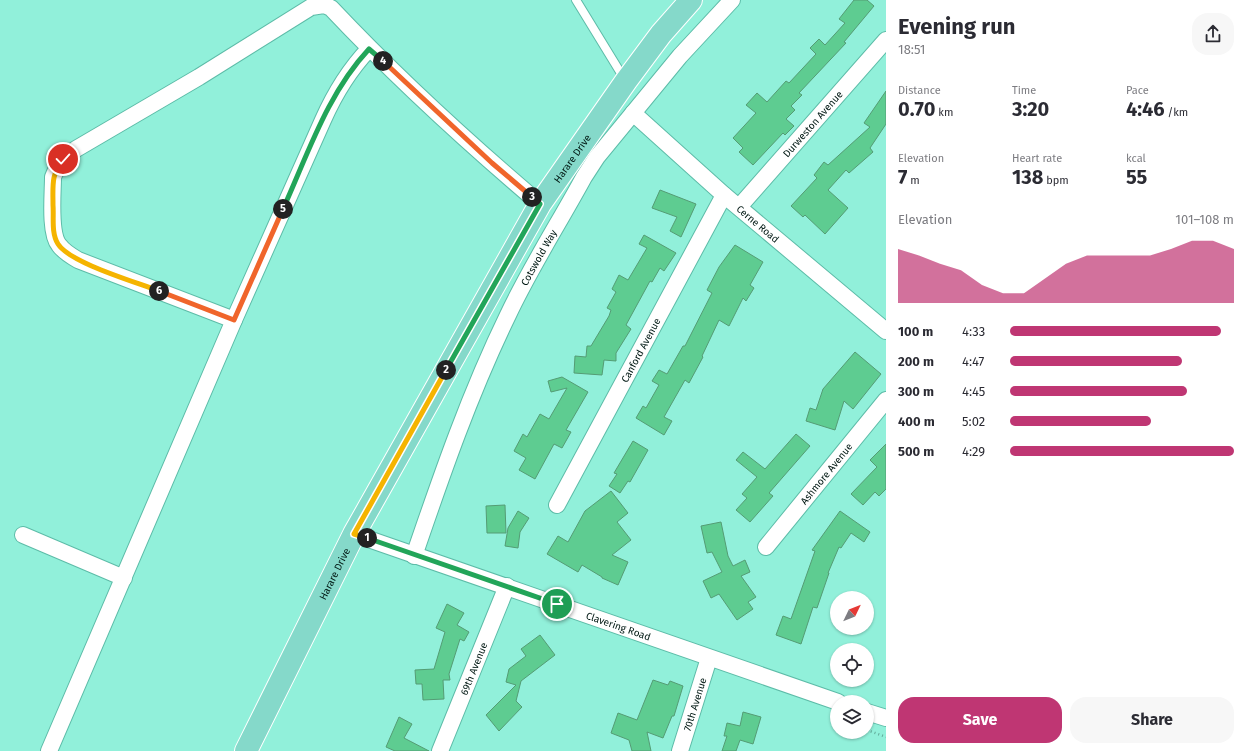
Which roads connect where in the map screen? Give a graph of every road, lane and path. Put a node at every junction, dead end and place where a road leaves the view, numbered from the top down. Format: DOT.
graph roads {
  1 [pos="576,0"];
  2 [pos="691,0"];
  3 [pos="732,0"];
  4 [pos="886,40"];
  5 [pos="369,49"];
  6 [pos="626,81"];
  7 [pos="633,113"];
  8 [pos="724,195"];
  9 [pos="540,204"];
  10 [pos="739,206"];
  11 [pos="234,320"];
  12 [pos="886,332"];
  13 [pos="886,400"];
  14 [pos="557,505"];
  15 [pos="354,534"];
  16 [pos="23,535"];
  17 [pos="766,547"];
  18 [pos="414,556"];
  19 [pos="124,578"];
  20 [pos="507,586"];
  21 [pos="709,658"];
  22 [pos="830,699"];
  23 [pos="874,714"];
  24 [pos="886,718"];
  25 [pos="874,733"];
  26 [pos="886,737"];
  27 [pos="49,751"];
  28 [pos="246,751"];
  29 [pos="440,751"];
  30 [pos="680,751"];
  1 -- 6 [label="lane"];
  2 -- 6 [label="main road, Harare Drive"];
  3 -- 7 [label="street, Cotswold Way"];
  4 -- 10 [label="street, Durweston Avenue"];
  5 -- 9 [label="street"];
  5 -- 11 [label="street"];
  5 -- 11 [label="street"];
  6 -- 9 [label="main road, Harare Drive"];
  7 -- 8 [label="street, Cerne Road"];
  7 -- 18 [label="street, Cotswold Way"];
  8 -- 10 [label="street, Cerne Road"];
  8 -- 14 [label="street, Canford Avenue"];
  9 -- 15 [label="main road, Harare Drive"];
  10 -- 12 [label="street, Cerne Road"];
  11 -- 19 [label="street"];
  13 -- 17 [label="street, Ashmore Avenue"];
  15 -- 18 [label="street, Clavering Road"];
  15 -- 28 [label="main road, Harare Drive"];
  16 -- 19 [label="street"];
  18 -- 20 [label="street, Clavering Road"];
  19 -- 27 [label="street"];
  20 -- 21 [label="street, Clavering Road"];
  20 -- 29 [label="street, 69th Avenue"];
  21 -- 22 [label="street, Clavering Road"];
  21 -- 30 [label="street, 70th Avenue"];
  23 -- 24 [label="street"];
  25 -- 26 [label="path"];
}
